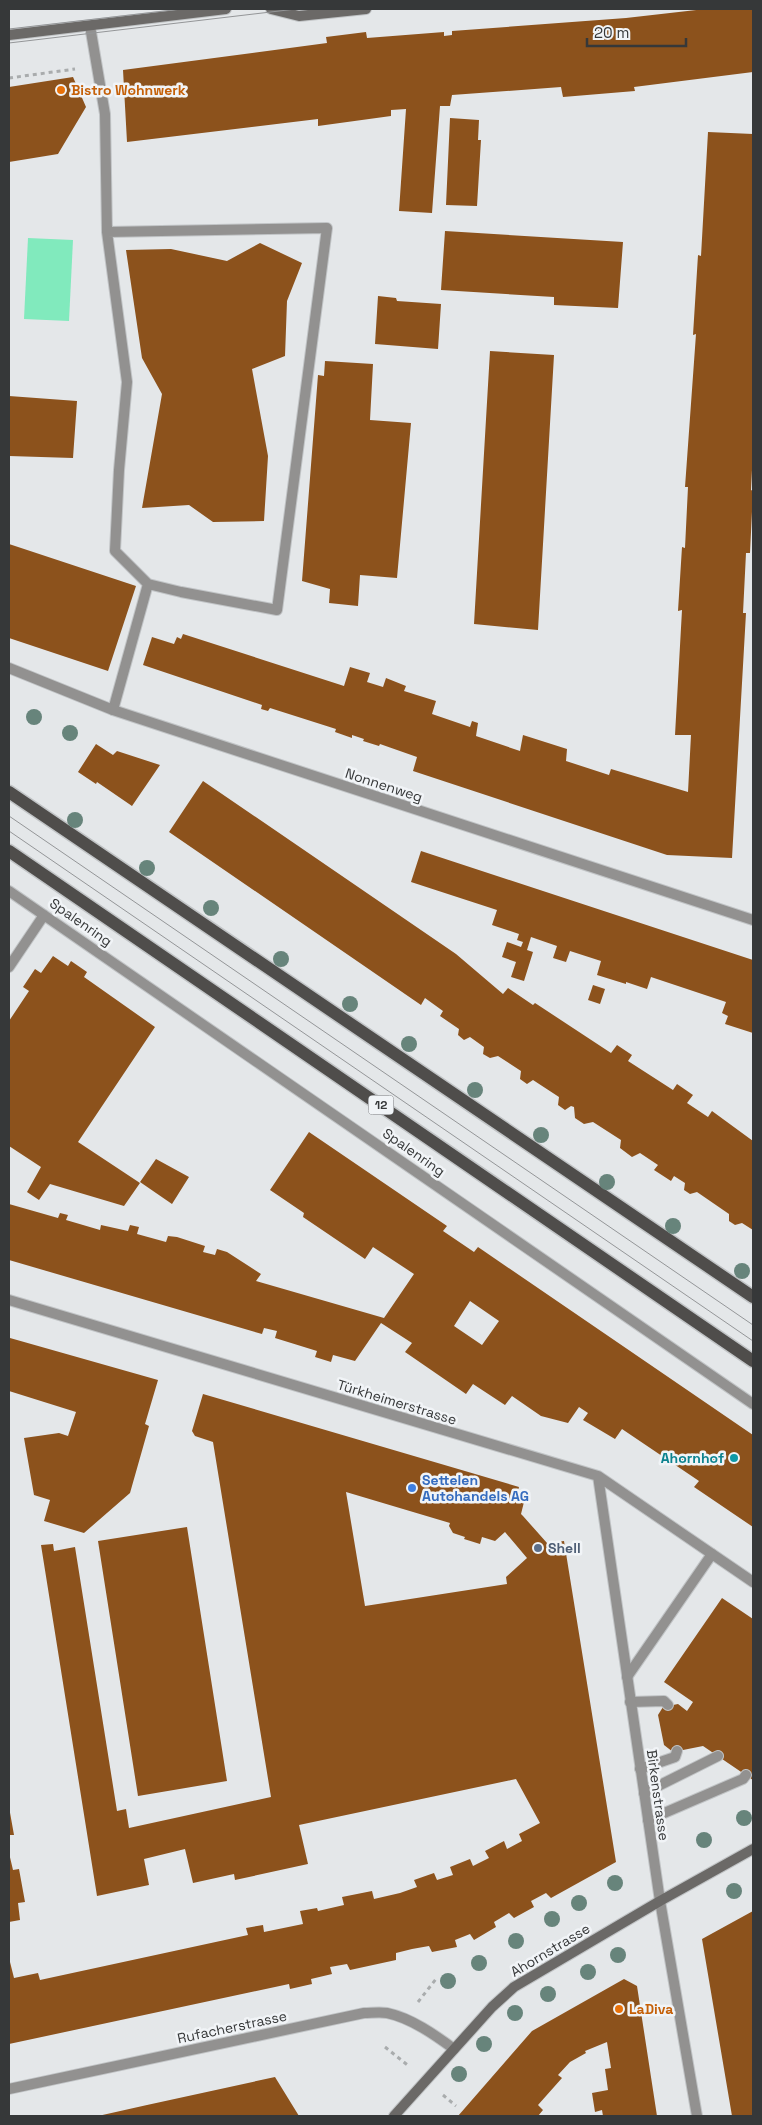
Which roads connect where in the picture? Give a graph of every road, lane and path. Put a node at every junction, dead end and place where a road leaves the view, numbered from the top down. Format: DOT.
graph roads {
  1 [pos="226,9"];
  2 [pos="271,9"];
  3 [pos="366,9"];
  4 [pos="90,26"];
  5 [pos="9,35"];
  6 [pos="96,66"];
  7 [pos="9,78"];
  8 [pos="107,232"];
  9 [pos="148,584"];
  10 [pos="9,668"];
  11 [pos="114,710"];
  12 [pos="9,792"];
  13 [pos="9,851"];
  14 [pos="9,891"];
  15 [pos="44,915"];
  16 [pos="753,920"];
  17 [pos="9,967"];
  18 [pos="753,1297"];
  19 [pos="9,1300"];
  20 [pos="753,1360"];
  21 [pos="753,1404"];
  22 [pos="598,1476"];
  23 [pos="712,1554"];
  24 [pos="753,1582"];
  25 [pos="627,1677"];
  26 [pos="630,1702"];
  27 [pos="668,1705"];
  28 [pos="678,1751"];
  29 [pos="718,1756"];
  30 [pos="640,1769"];
  31 [pos="746,1775"];
  32 [pos="644,1793"];
  33 [pos="648,1820"];
  34 [pos="753,1849"];
  35 [pos="660,1901"];
  36 [pos="454,2049"];
  37 [pos="9,2089"];
  38 [pos="394,2116"];
  39 [pos="697,2116"];
  1 -- 4 [label="main road"];
  2 -- 3 [label="main road"];
  4 -- 5 [label="main road"];
  4 -- 6 [label="street"];
  6 -- 7 [label="path"];
  6 -- 8 [label="street"];
  8 -- 9 [label="street"];
  8 -- 9 [label="street"];
  9 -- 11 [label="street"];
  10 -- 11 [label="street, Nonnenweg"];
  11 -- 16 [label="street, Nonnenweg"];
  12 -- 18 [label="main road"];
  13 -- 20 [label="main road, Spalenring / 12"];
  14 -- 15 [label="street, Spalenring"];
  15 -- 17 [label="street"];
  15 -- 21 [label="street, Spalenring"];
  19 -- 22 [label="street, Türkheimerstrasse"];
  22 -- 23 [label="street, Türkheimerstrasse"];
  22 -- 25 [label="street, Birkenstrasse"];
  23 -- 24 [label="street, Türkheimerstrasse"];
  23 -- 25 [label="street"];
  25 -- 26 [label="street, Birkenstrasse"];
  26 -- 27 [label="street"];
  26 -- 30 [label="street, Birkenstrasse"];
  28 -- 30 [label="street"];
  29 -- 32 [label="street"];
  30 -- 32 [label="street, Birkenstrasse"];
  31 -- 33 [label="street"];
  32 -- 33 [label="street, Birkenstrasse"];
  33 -- 35 [label="street, Birkenstrasse"];
  34 -- 35 [label="main road, Ahornstrasse"];
  35 -- 36 [label="main road, Ahornstrasse"];
  35 -- 39 [label="street, Birkenstrasse"];
  36 -- 37 [label="street, Rufacherstrasse"];
  36 -- 38 [label="main road, Ahornstrasse"];
}
